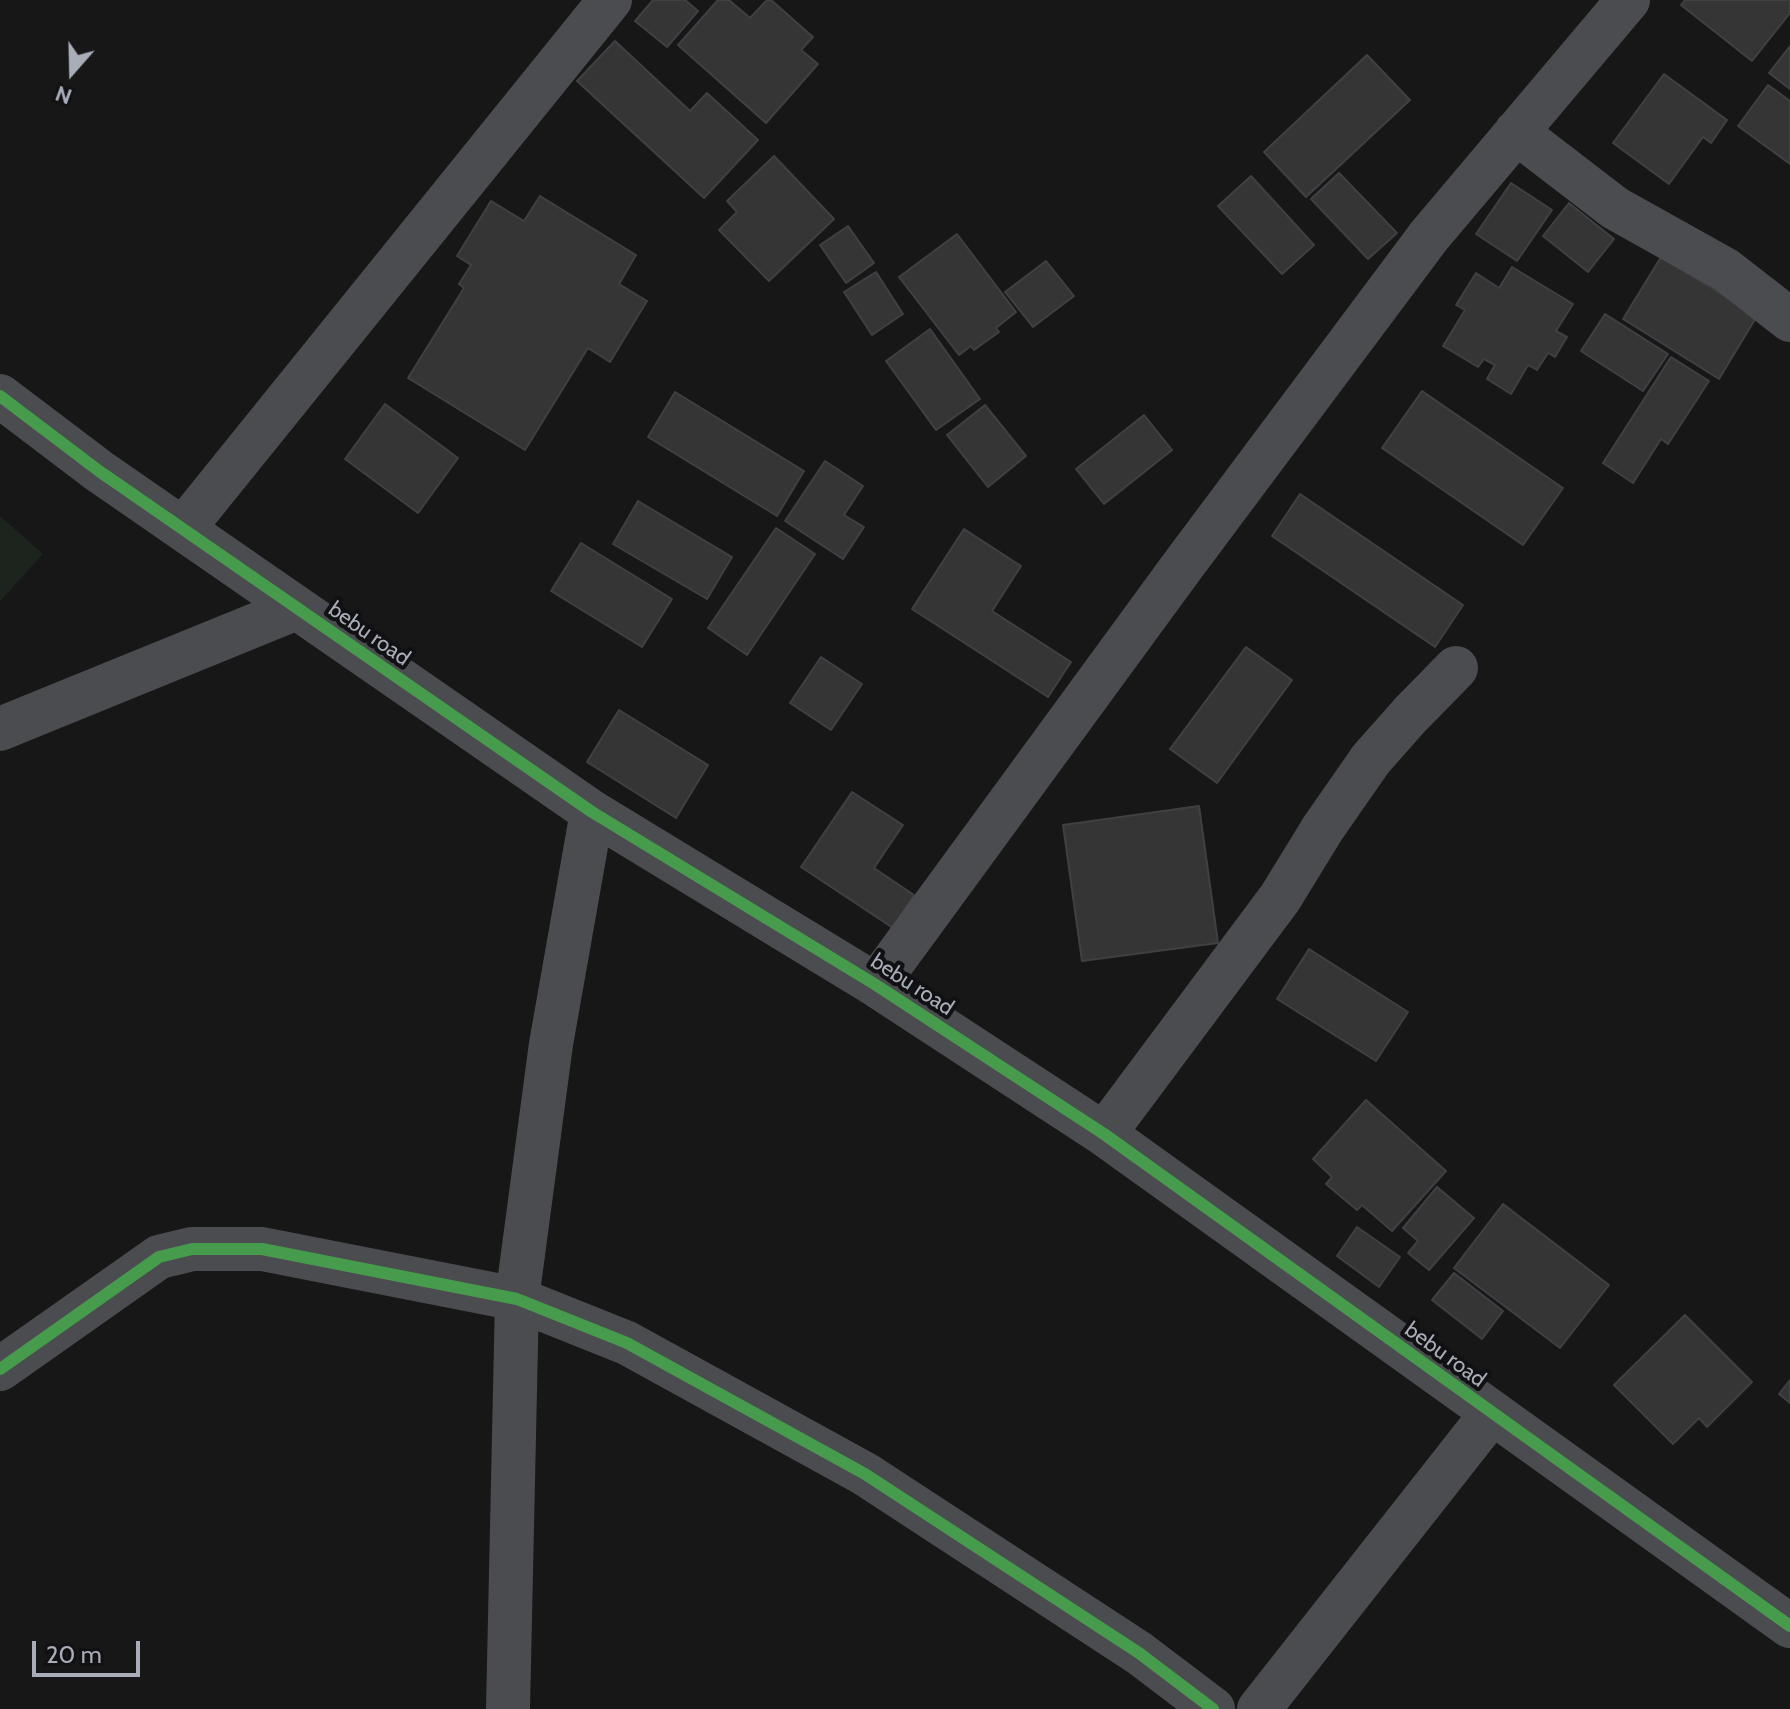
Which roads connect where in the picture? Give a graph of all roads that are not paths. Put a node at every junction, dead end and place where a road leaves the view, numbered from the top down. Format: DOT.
graph roads {
  1 [pos="610,0"];
  2 [pos="1628,0"];
  3 [pos="1516,132"];
  4 [pos="1790,320"];
  5 [pos="0,396"];
  6 [pos="183,529"];
  7 [pos="297,608"];
  8 [pos="1456,668"];
  9 [pos="0,729"];
  10 [pos="592,812"];
  11 [pos="876,985"];
  12 [pos="1104,1134"];
  13 [pos="517,1299"];
  14 [pos="0,1369"];
  15 [pos="1492,1413"];
  16 [pos="1784,1610"];
  17 [pos="508,1709"];
  18 [pos="1213,1709"];
  19 [pos="1259,1709"];
  1 -- 6 [label="street"];
  2 -- 3 [label="street"];
  3 -- 4 [label="street"];
  3 -- 11 [label="street"];
  5 -- 6 [label="street, bebu road"];
  6 -- 7 [label="street, bebu road"];
  7 -- 9 [label="street"];
  7 -- 10 [label="street, bebu road"];
  8 -- 12 [label="street"];
  10 -- 11 [label="street, bebu road"];
  10 -- 13 [label="street"];
  11 -- 12 [label="street, bebu road"];
  12 -- 15 [label="street, bebu road"];
  13 -- 14 [label="street"];
  13 -- 17 [label="street"];
  13 -- 18 [label="street"];
  15 -- 16 [label="street, bebu road"];
  15 -- 19 [label="street"];
}
